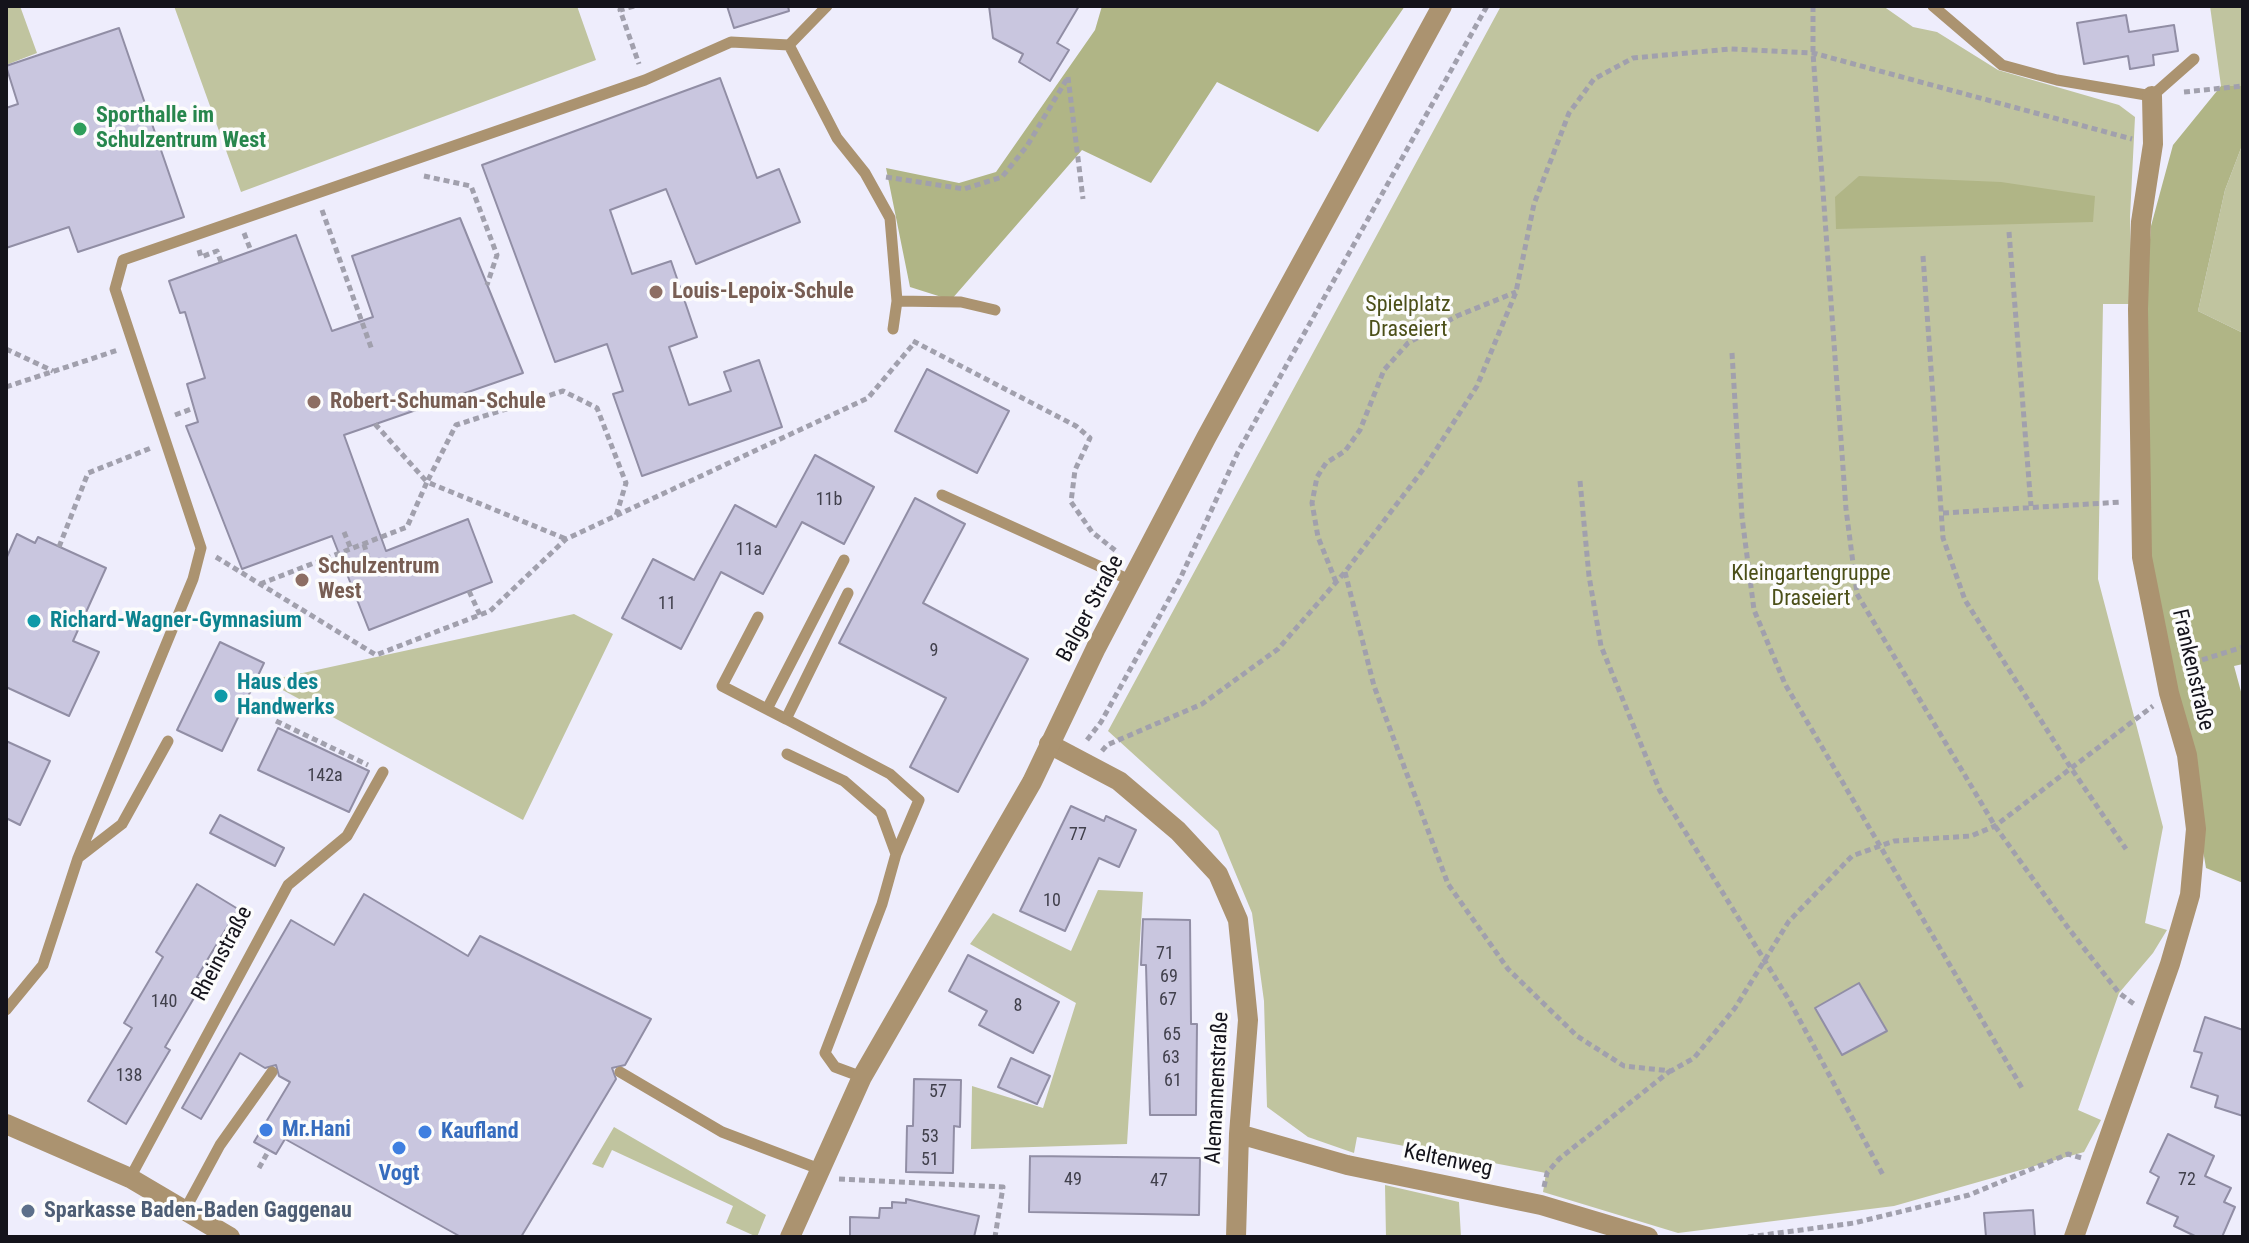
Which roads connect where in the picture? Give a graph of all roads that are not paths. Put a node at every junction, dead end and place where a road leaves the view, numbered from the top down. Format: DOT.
graph roads {
  1 [pos="827,6"];
  2 [pos="1442,6"];
  3 [pos="1933,6"];
  4 [pos="789,45"];
  5 [pos="2194,59"];
  6 [pos="2152,96"];
  7 [pos="897,301"];
  8 [pos="995,310"];
  9 [pos="893,329"];
  10 [pos="942,495"];
  11 [pos="844,560"];
  12 [pos="1136,573"];
  13 [pos="848,593"];
  14 [pos="758,617"];
  15 [pos="767,709"];
  16 [pos="786,719"];
  17 [pos="168,741"];
  18 [pos="1049,744"];
  19 [pos="787,754"];
  20 [pos="383,772"];
  21 [pos="896,854"];
  22 [pos="78,858"];
  23 [pos="6,1010"];
  24 [pos="272,1072"];
  25 [pos="620,1072"];
  26 [pos="862,1077"];
  27 [pos="6,1124"];
  28 [pos="1239,1134"];
  29 [pos="819,1175"];
  30 [pos="130,1178"];
  31 [pos="186,1208"];
  32 [pos="219,1234"];
  33 [pos="790,1237"];
  34 [pos="1236,1237"];
  35 [pos="1648,1237"];
  36 [pos="2074,1237"];
  1 -- 4 [label="lane"];
  2 -- 12 [label="street, Balger Straße"];
  3 -- 6 [label="lane"];
  4 -- 7 [label="lane"];
  4 -- 22 [label="lane"];
  5 -- 6 [label="lane"];
  6 -- 36 [label="street, Frankenstraße"];
  7 -- 8 [label="lane"];
  7 -- 9 [label="lane"];
  10 -- 12 [label="lane"];
  11 -- 15 [label="lane"];
  12 -- 18 [label="street, Balger Straße"];
  13 -- 16 [label="lane"];
  14 -- 15 [label="lane"];
  15 -- 16 [label="lane"];
  16 -- 21 [label="lane"];
  17 -- 22 [label="lane"];
  18 -- 26 [label="street, Balger Straße"];
  18 -- 28 [label="street, Alemannenstraße"];
  19 -- 21 [label="lane"];
  20 -- 30 [label="lane, Rheinstraße"];
  21 -- 26 [label="lane"];
  22 -- 23 [label="lane"];
  24 -- 31 [label="lane"];
  25 -- 29 [label="lane"];
  26 -- 29 [label="street, Balger Straße"];
  27 -- 30 [label="street"];
  28 -- 34 [label="street, Alemannenstraße"];
  28 -- 35 [label="street, Keltenweg"];
  29 -- 33 [label="street, Balger Straße"];
  30 -- 31 [label="street"];
  31 -- 32 [label="street"];
}
